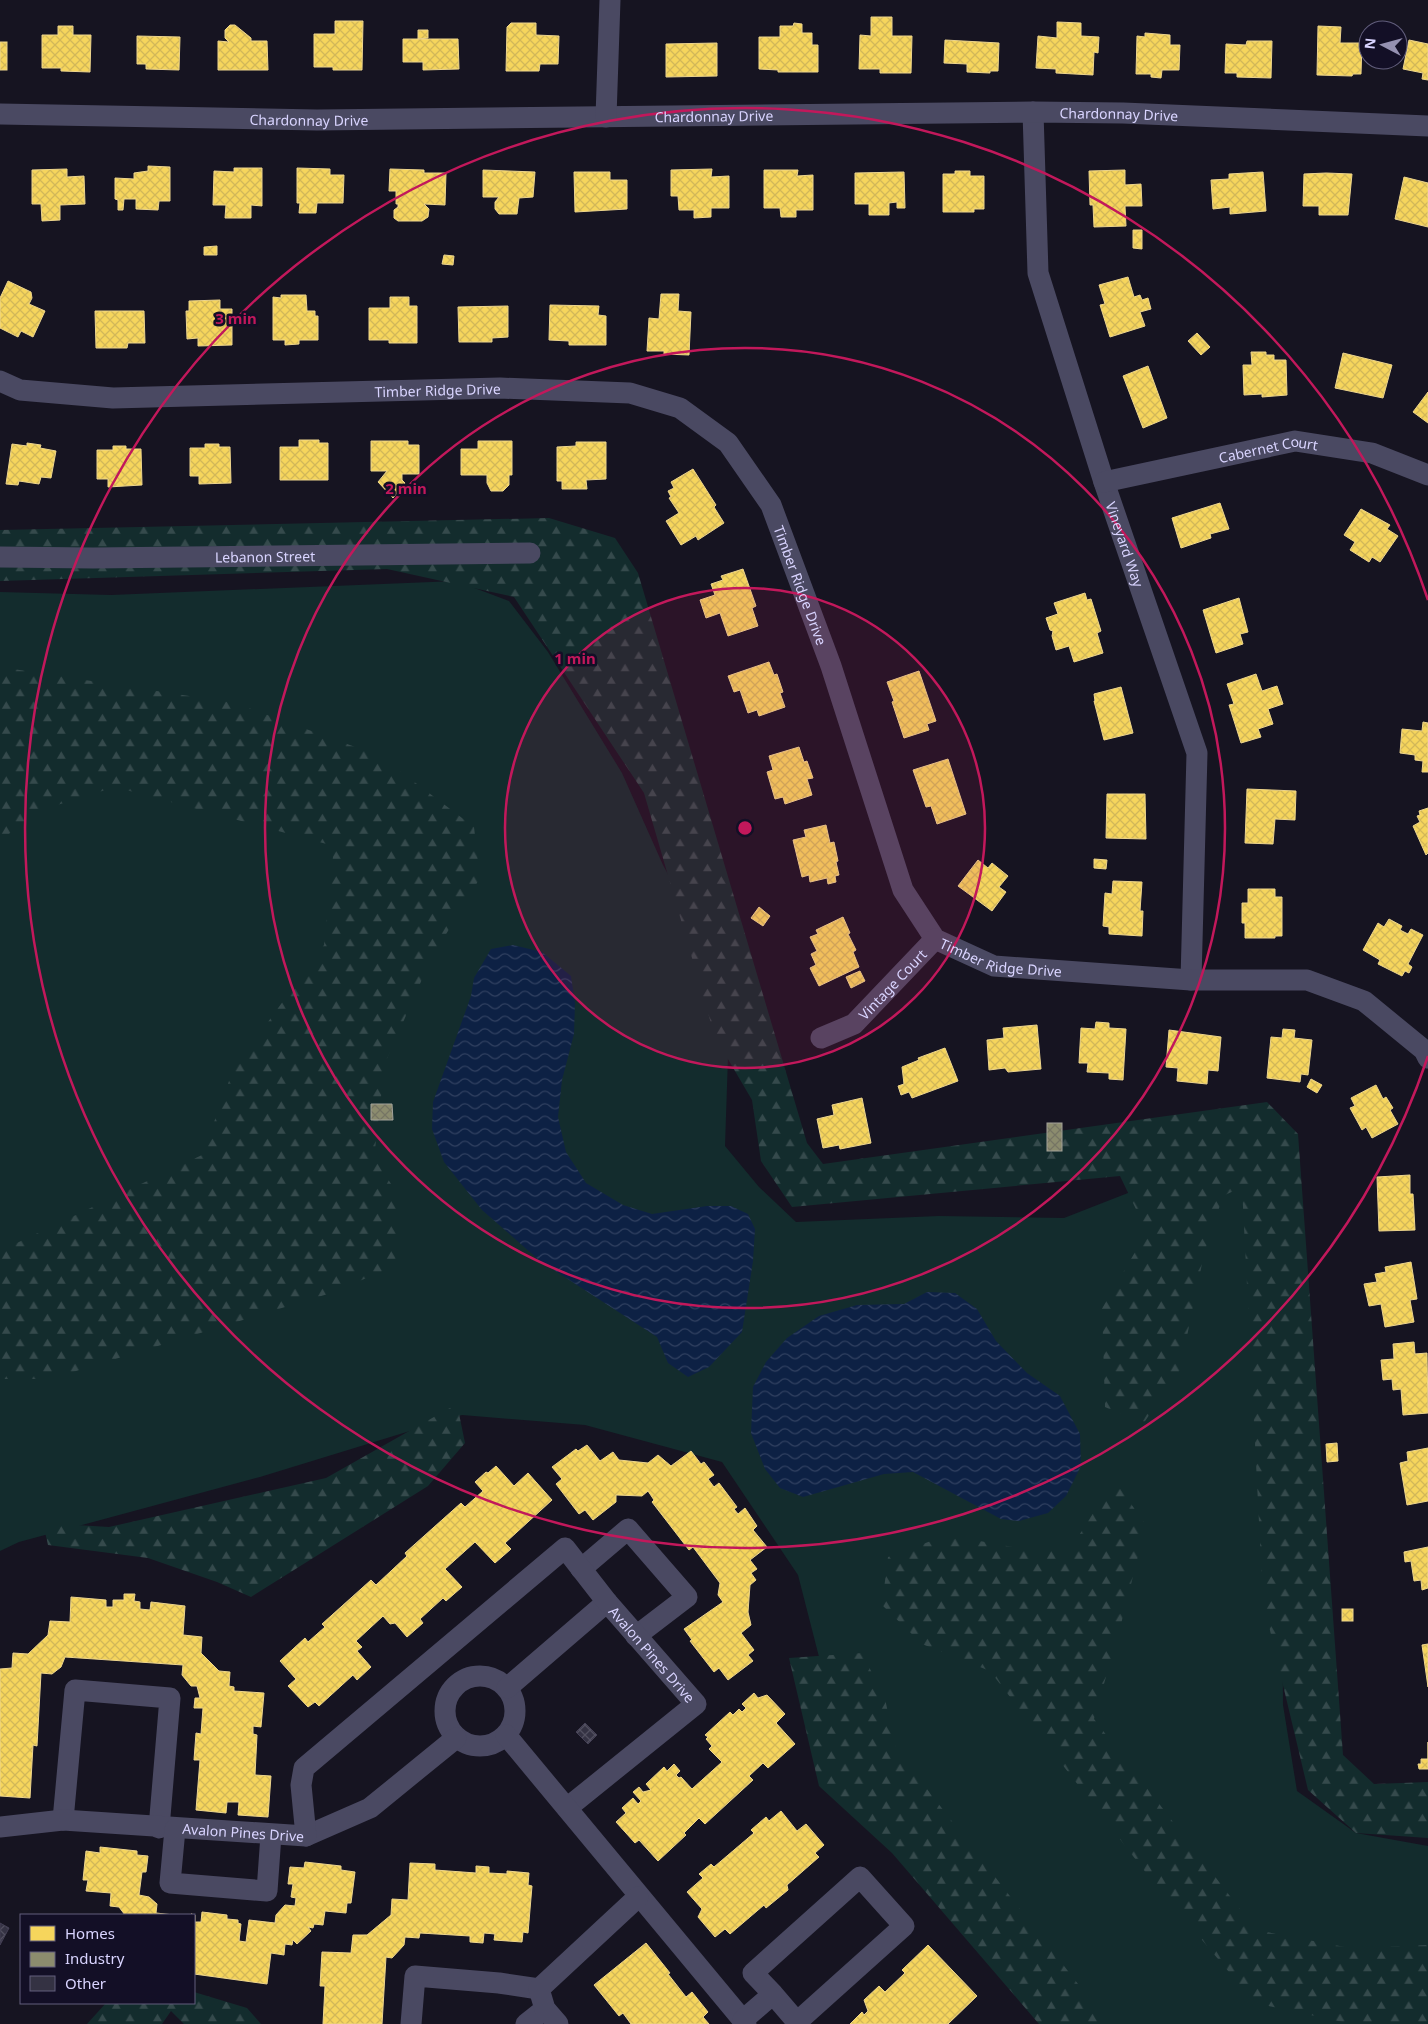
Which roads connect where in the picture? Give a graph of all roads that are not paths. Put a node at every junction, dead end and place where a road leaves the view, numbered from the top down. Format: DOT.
graph roads {
  1 [pos="610,0"];
  2 [pos="1033,112"];
  3 [pos="0,114"];
  4 [pos="606,117"];
  5 [pos="1428,126"];
  6 [pos="0,381"];
  7 [pos="1428,475"];
  8 [pos="1104,482"];
  9 [pos="530,553"];
  10 [pos="0,557"];
  11 [pos="935,939"];
  12 [pos="1191,980"];
  13 [pos="821,1038"];
  14 [pos="1428,1058"];
  15 [pos="581,1569"];
  16 [pos="608,1602"];
  17 [pos="636,1636"];
  18 [pos="507,1688"];
  19 [pos="506,1735"];
  20 [pos="456,1738"];
  21 [pos="567,1808"];
  22 [pos="63,1820"];
  23 [pos="0,1827"];
  24 [pos="167,1828"];
  25 [pos="271,1835"];
  26 [pos="306,1836"];
  27 [pos="638,1897"];
  28 [pos="772,1994"];
  29 [pos="547,2007"];
  30 [pos="744,2022"];
  31 [pos="411,2024"];
  32 [pos="526,2024"];
  1 -- 4 [label="street"];
  2 -- 4 [label="street, Chardonnay Drive"];
  2 -- 5 [label="street, Chardonnay Drive"];
  2 -- 8 [label="street, Vineyard Way"];
  3 -- 4 [label="street, Chardonnay Drive"];
  6 -- 11 [label="street, Timber Ridge Drive"];
  7 -- 8 [label="street, Cabernet Court"];
  8 -- 12 [label="street, Vineyard Way"];
  9 -- 10 [label="street, Lebanon Street"];
  11 -- 12 [label="street, Timber Ridge Drive"];
  11 -- 13 [label="street, Vintage Court"];
  12 -- 14 [label="street, Timber Ridge Drive"];
  15 -- 16 [label="street"];
  15 -- 17 [label="street"];
  15 -- 26 [label="street"];
  16 -- 17 [label="street, Avalon Pines Drive"];
  16 -- 18 [label="street, Avalon Pines Drive"];
  17 -- 21 [label="street, Avalon Pines Drive"];
  18 -- 19 [label="street"];
  18 -- 20 [label="street"];
  19 -- 20 [label="street"];
  19 -- 21 [label="street"];
  20 -- 26 [label="street, Avalon Pines Drive"];
  21 -- 27 [label="street"];
  22 -- 23 [label="street, Avalon Pines Drive"];
  22 -- 24 [label="street, Avalon Pines Drive"];
  22 -- 24 [label="street"];
  24 -- 25 [label="street, Avalon Pines Drive"];
  24 -- 25 [label="street"];
  25 -- 26 [label="street, Avalon Pines Drive"];
  27 -- 29 [label="street"];
  27 -- 30 [label="street"];
  28 -- 28 [label="street"];
  28 -- 30 [label="street"];
  29 -- 31 [label="street"];
  29 -- 32 [label="street"];
}
